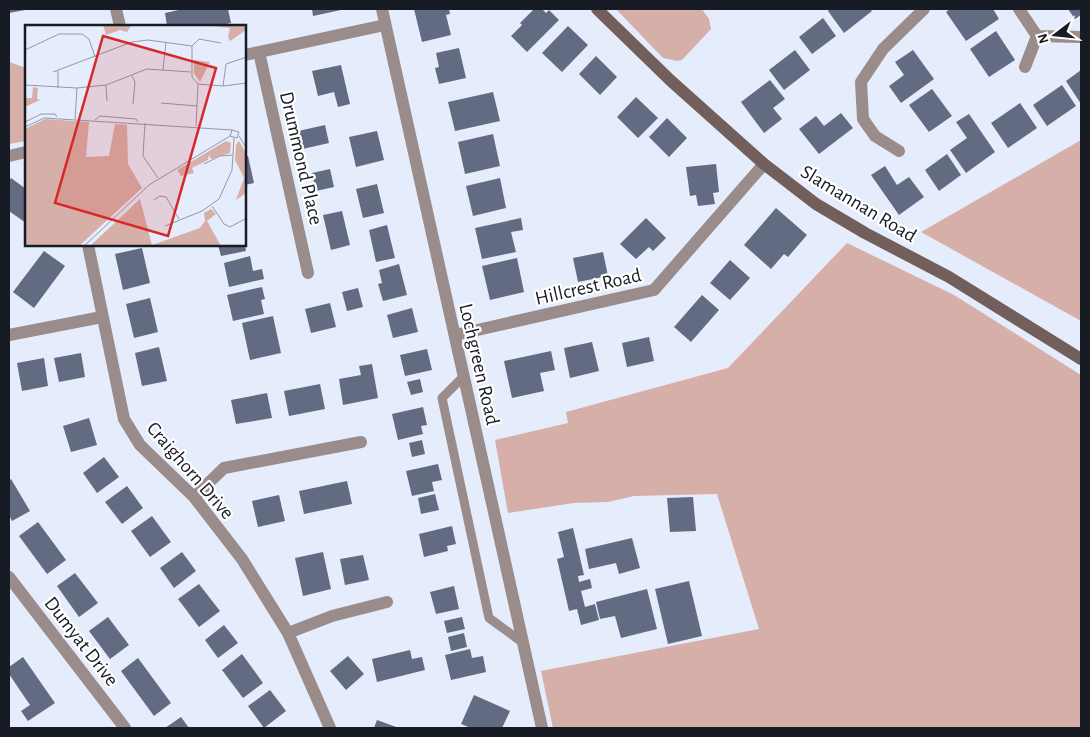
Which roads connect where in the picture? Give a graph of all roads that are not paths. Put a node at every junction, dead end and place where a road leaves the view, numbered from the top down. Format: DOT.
graph roads {
  1 [pos="116,9"];
  2 [pos="382,9"];
  3 [pos="596,9"];
  4 [pos="924,9"];
  5 [pos="1019,9"];
  6 [pos="120,25"];
  7 [pos="386,25"];
  8 [pos="1038,36"];
  9 [pos="1080,37"];
  10 [pos="259,52"];
  11 [pos="246,55"];
  12 [pos="1025,67"];
  13 [pos="899,151"];
  14 [pos="25,152"];
  15 [pos="9,156"];
  16 [pos="764,164"];
  17 [pos="88,246"];
  18 [pos="308,273"];
  19 [pos="102,317"];
  20 [pos="9,335"];
  21 [pos="454,335"];
  22 [pos="1081,359"];
  23 [pos="464,376"];
  24 [pos="361,442"];
  25 [pos="194,497"];
  26 [pos="9,577"];
  27 [pos="387,602"];
  28 [pos="288,633"];
  29 [pos="522,642"];
  30 [pos="125,728"];
  31 [pos="330,728"];
  32 [pos="542,728"];
  1 -- 6 [label="street"];
  2 -- 7 [label="street, Lochgreen Road"];
  3 -- 16 [label="main road, Slamannan Road"];
  4 -- 13 [label="street"];
  5 -- 8 [label="street"];
  7 -- 10 [label="street"];
  7 -- 21 [label="street, Lochgreen Road"];
  8 -- 9 [label="street"];
  8 -- 12 [label="street"];
  10 -- 11 [label="street"];
  10 -- 18 [label="street, Drummond Place"];
  14 -- 15 [label="street"];
  16 -- 21 [label="street, Hillcrest Road"];
  16 -- 22 [label="main road, Slamannan Road"];
  17 -- 19 [label="street, Craighorn Drive"];
  19 -- 20 [label="street"];
  19 -- 25 [label="street, Craighorn Drive"];
  21 -- 23 [label="street, Lochgreen Road"];
  23 -- 29 [label="street, Lochgreen Road"];
  23 -- 29 [label="lane"];
  24 -- 25 [label="street"];
  25 -- 28 [label="street, Craighorn Drive"];
  26 -- 30 [label="street, Dumyat Drive"];
  27 -- 28 [label="street"];
  28 -- 31 [label="street, Craighorn Drive"];
  29 -- 32 [label="street, Lochgreen Road"];
}
